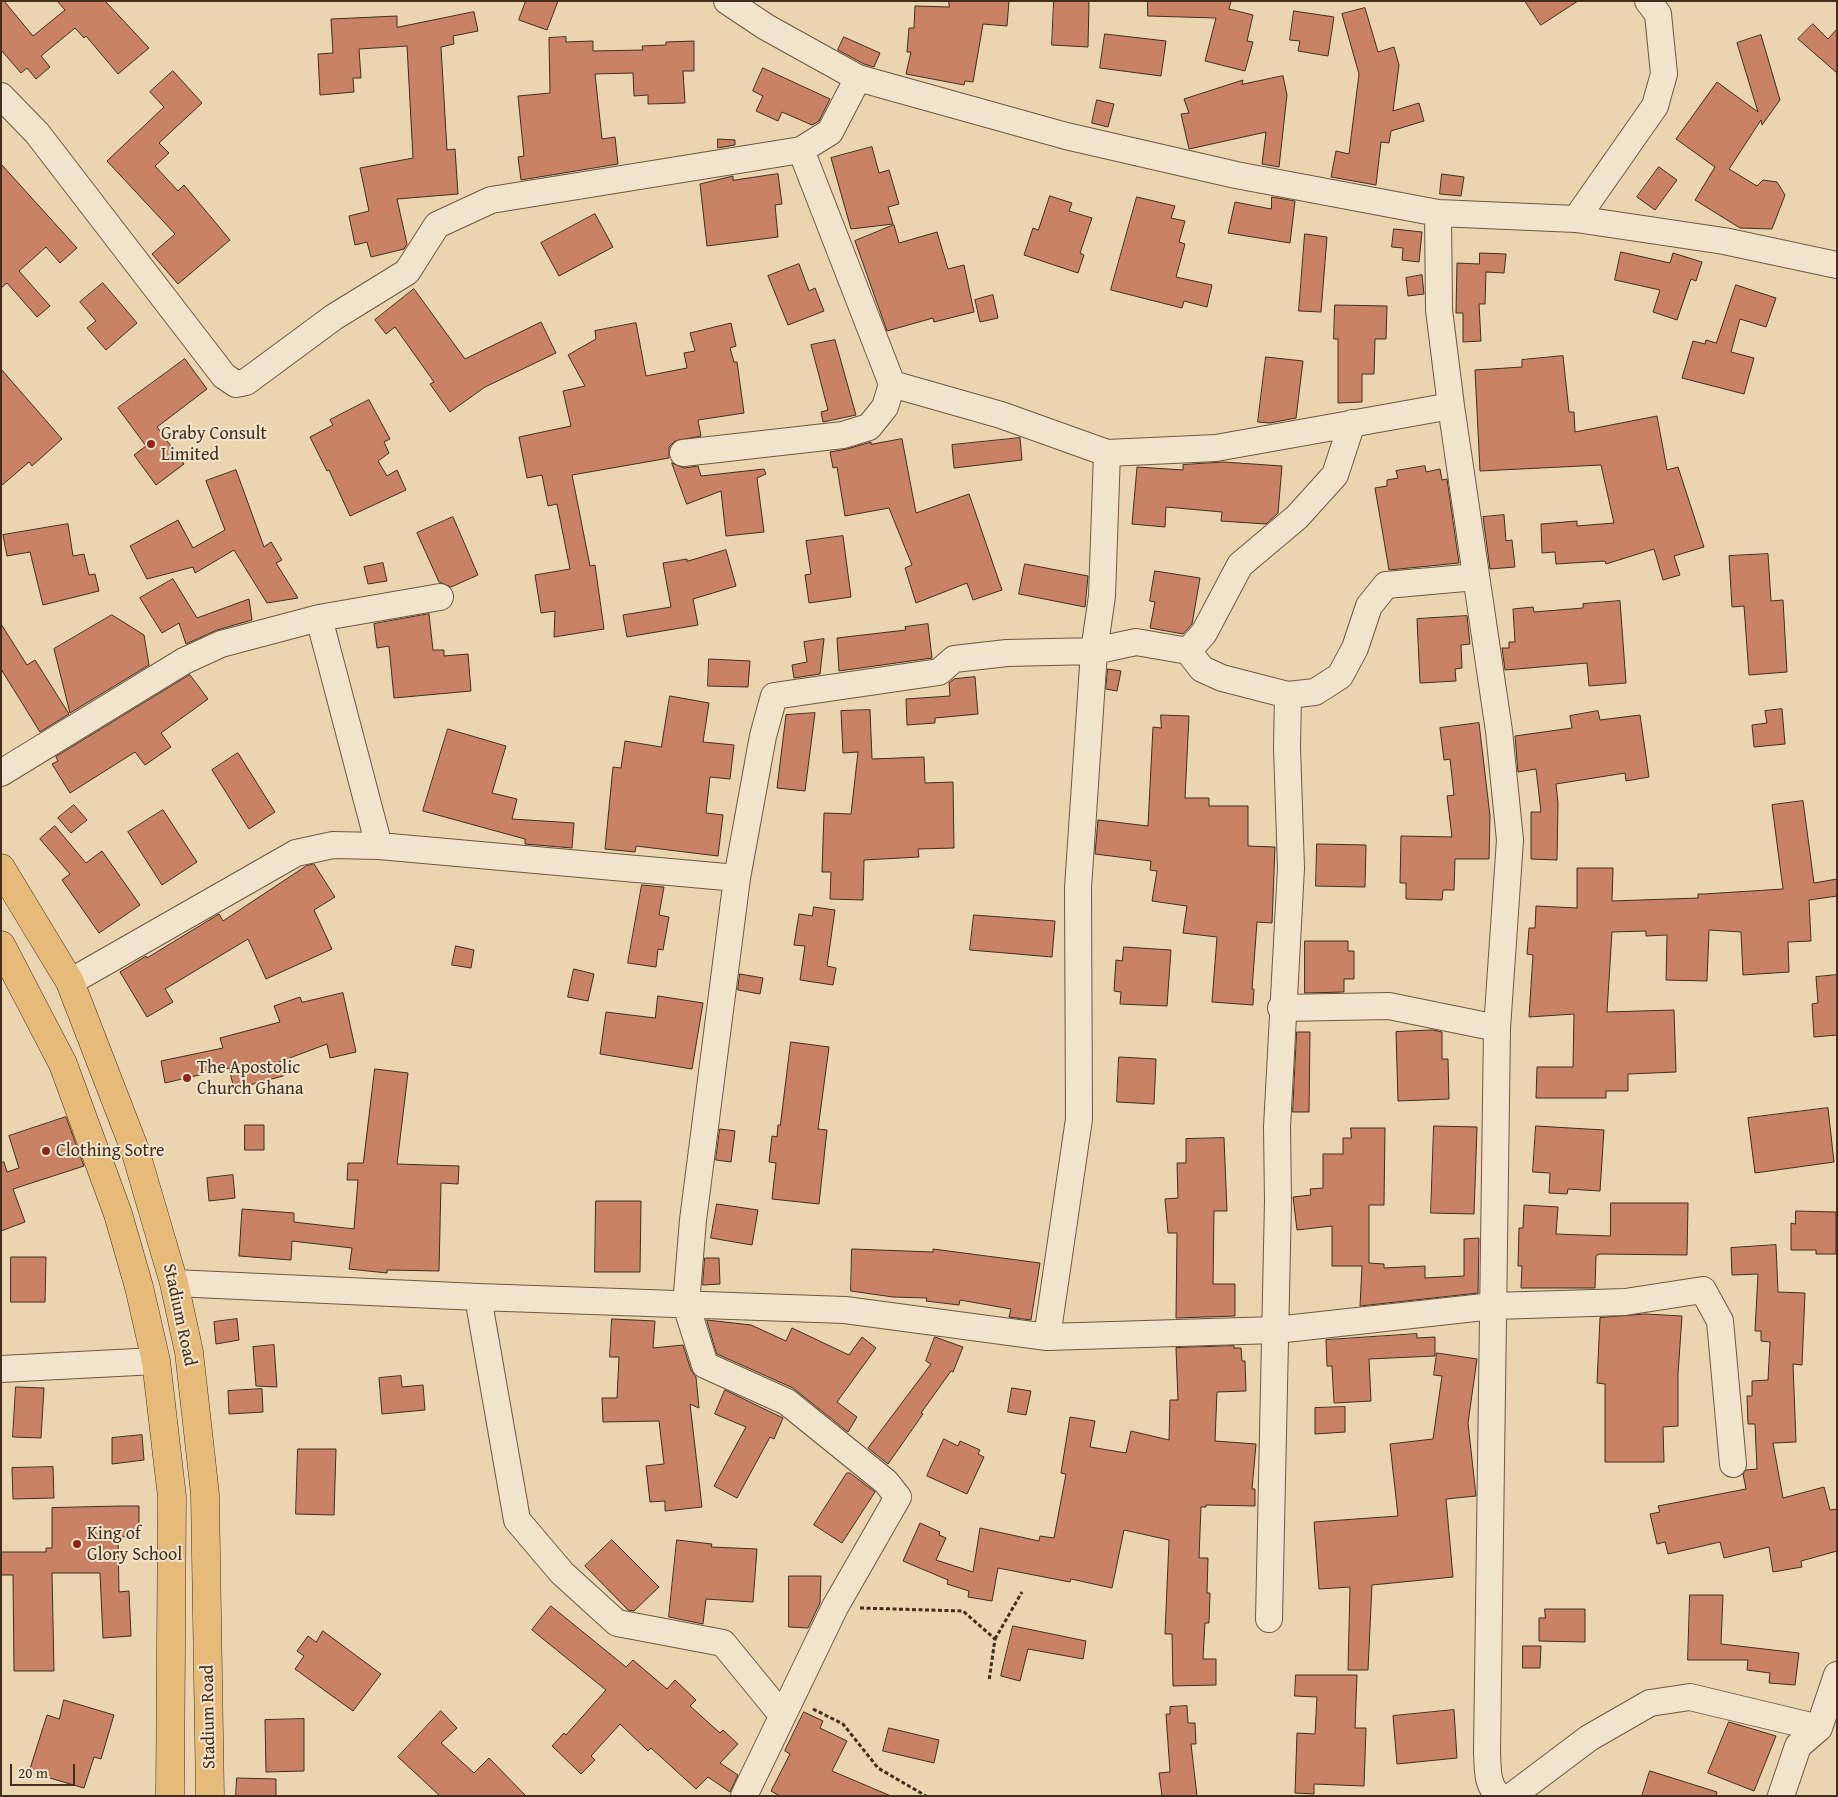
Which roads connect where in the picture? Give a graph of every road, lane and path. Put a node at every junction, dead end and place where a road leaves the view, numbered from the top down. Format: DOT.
graph roads {
  1 [pos="727,1"];
  2 [pos="1648,1"];
  3 [pos="858,78"];
  4 [pos="1,96"];
  5 [pos="802,150"];
  6 [pos="1438,212"];
  7 [pos="1576,219"];
  8 [pos="1837,265"];
  9 [pos="892,384"];
  10 [pos="1451,406"];
  11 [pos="1352,423"];
  12 [pos="683,453"];
  13 [pos="1107,453"];
  14 [pos="1476,576"];
  15 [pos="440,596"];
  16 [pos="319,618"];
  17 [pos="1094,651"];
  18 [pos="1188,651"];
  19 [pos="1288,694"];
  20 [pos="1,773"];
  21 [pos="379,846"];
  22 [pos="1,868"];
  23 [pos="737,878"];
  24 [pos="1,945"];
  25 [pos="70,982"];
  26 [pos="1281,1008"];
  27 [pos="1497,1028"];
  28 [pos="174,1283"];
  29 [pos="478,1297"];
  30 [pos="686,1305"];
  31 [pos="1492,1306"];
  32 [pos="1276,1330"];
  33 [pos="1047,1337"];
  34 [pos="156,1361"];
  35 [pos="1,1368"];
  36 [pos="1733,1464"];
  37 [pos="1022,1592"];
  38 [pos="835,1607"];
  39 [pos="1269,1619"];
  40 [pos="995,1639"];
  41 [pos="1837,1675"];
  42 [pos="989,1681"];
  43 [pos="782,1715"];
  44 [pos="1819,1728"];
  45 [pos="170,1796"];
  46 [pos="210,1796"];
  47 [pos="744,1796"];
  48 [pos="926,1796"];
  49 [pos="1499,1796"];
  50 [pos="1512,1796"];
  51 [pos="1781,1796"];
  1 -- 3 [label="street"];
  2 -- 7 [label="street"];
  3 -- 5 [label="street"];
  3 -- 6 [label="street"];
  4 -- 5 [label="street"];
  5 -- 9 [label="street"];
  6 -- 7 [label="street"];
  6 -- 10 [label="street"];
  7 -- 8 [label="street"];
  9 -- 12 [label="street"];
  9 -- 13 [label="street"];
  10 -- 11 [label="street"];
  10 -- 14 [label="street"];
  11 -- 13 [label="street"];
  11 -- 18 [label="street"];
  13 -- 17 [label="street"];
  14 -- 19 [label="street"];
  14 -- 27 [label="street"];
  15 -- 16 [label="street"];
  16 -- 20 [label="street"];
  16 -- 21 [label="street"];
  17 -- 18 [label="street"];
  17 -- 23 [label="street"];
  17 -- 33 [label="street"];
  18 -- 19 [label="street"];
  19 -- 26 [label="street"];
  21 -- 23 [label="street"];
  21 -- 25 [label="street"];
  22 -- 25 [label="main road, Stadium Road"];
  23 -- 30 [label="street"];
  24 -- 34 [label="main road, Stadium Road"];
  25 -- 28 [label="main road, Stadium Road"];
  26 -- 27 [label="street"];
  26 -- 32 [label="street"];
  27 -- 31 [label="street"];
  28 -- 29 [label="street"];
  28 -- 46 [label="main road, Stadium Road"];
  29 -- 30 [label="street"];
  29 -- 43 [label="street"];
  30 -- 33 [label="street"];
  30 -- 38 [label="street"];
  31 -- 32 [label="street"];
  31 -- 36 [label="street"];
  31 -- 49 [label="street"];
  32 -- 33 [label="street"];
  32 -- 39 [label="street"];
  34 -- 35 [label="street"];
  34 -- 45 [label="main road, Stadium Road"];
  37 -- 40 [label="path"];
  38 -- 40 [label="path"];
  38 -- 43 [label="street"];
  40 -- 42 [label="path"];
  41 -- 44 [label="street"];
  43 -- 47 [label="street"];
  43 -- 48 [label="path"];
  44 -- 50 [label="street"];
  44 -- 51 [label="street"];
}
